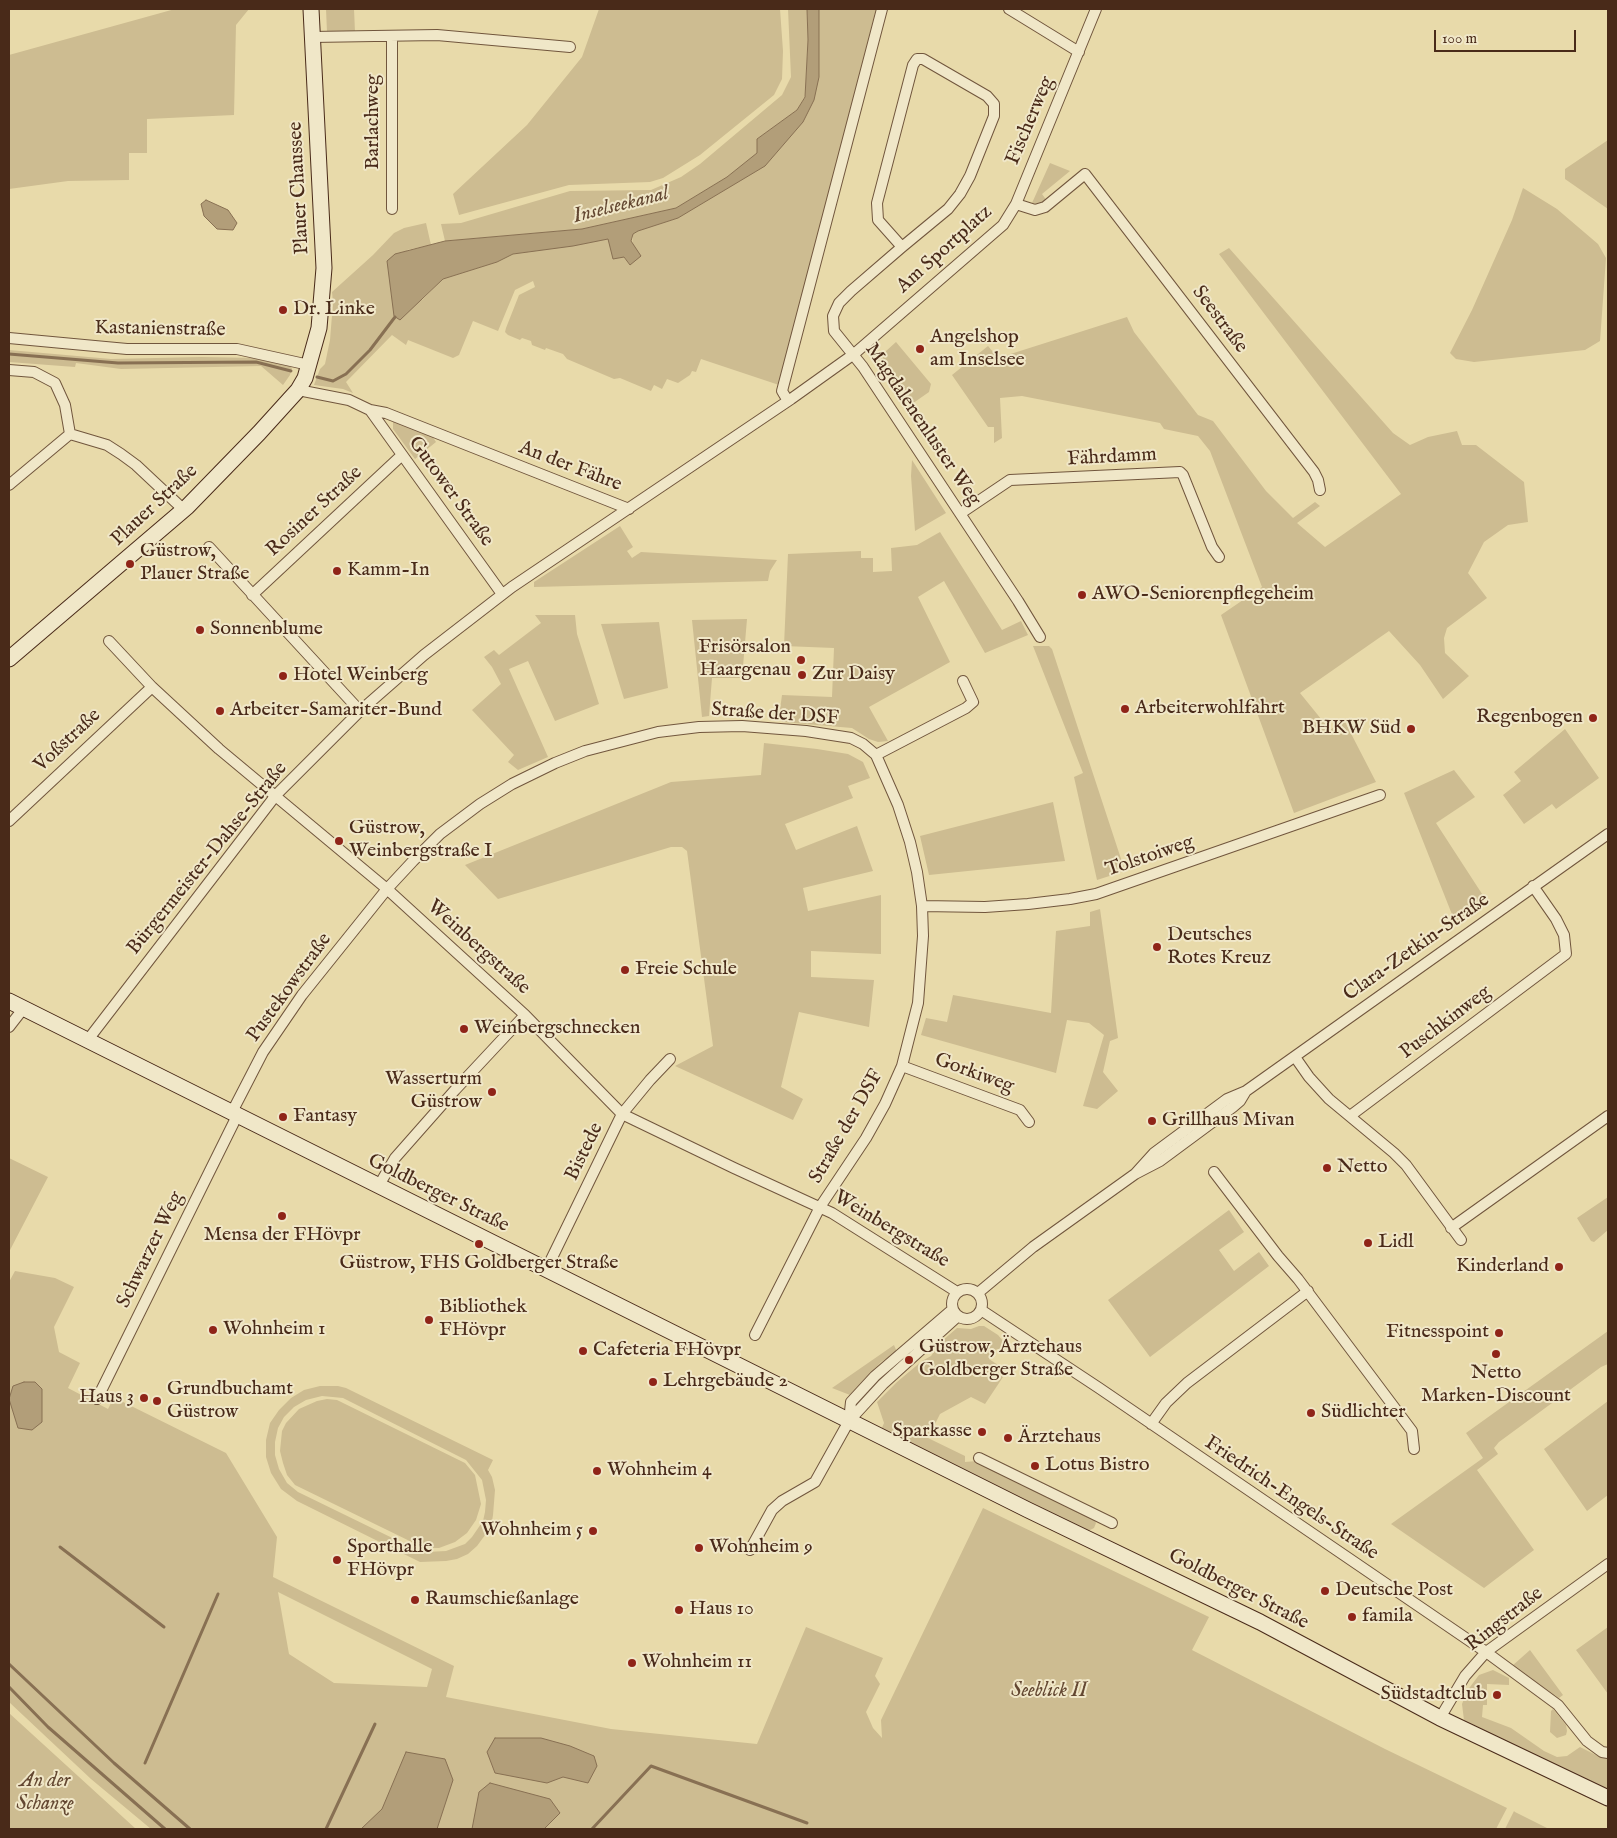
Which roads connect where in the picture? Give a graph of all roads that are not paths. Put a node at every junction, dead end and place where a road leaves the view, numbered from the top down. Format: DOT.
graph roads {
  1 [pos="310,9"];
  2 [pos="882,9"];
  3 [pos="1009,9"];
  4 [pos="1096,9"];
  5 [pos="392,36"];
  6 [pos="312,37"];
  7 [pos="570,47"];
  8 [pos="1079,52"];
  9 [pos="1085,174"];
  10 [pos="1016,204"];
  11 [pos="392,209"];
  12 [pos="902,247"];
  13 [pos="9,338"];
  14 [pos="854,354"];
  15 [pos="309,364"];
  16 [pos="9,370"];
  17 [pos="298,390"];
  18 [pos="788,401"];
  19 [pos="370,410"];
  20 [pos="70,434"];
  21 [pos="402,455"];
  22 [pos="9,485"];
  23 [pos="1320,490"];
  24 [pos="629,509"];
  25 [pos="184,510"];
  26 [pos="961,513"];
  27 [pos="209,547"];
  28 [pos="1219,557"];
  29 [pos="252,594"];
  30 [pos="502,594"];
  31 [pos="1040,637"];
  32 [pos="109,641"];
  33 [pos="9,659"];
  34 [pos="963,681"];
  35 [pos="152,687"];
  36 [pos="360,711"];
  37 [pos="876,755"];
  38 [pos="1380,795"];
  39 [pos="276,796"];
  40 [pos="9,821"];
  41 [pos="1608,834"];
  42 [pos="1533,886"];
  43 [pos="388,889"];
  44 [pos="922,906"];
  45 [pos="9,1002"];
  46 [pos="23,1009"];
  47 [pos="525,1015"];
  48 [pos="9,1027"];
  49 [pos="87,1041"];
  50 [pos="1295,1057"];
  51 [pos="670,1059"];
  52 [pos="902,1066"];
  53 [pos="622,1114"];
  54 [pos="234,1115"];
  55 [pos="1350,1116"];
  56 [pos="1608,1116"];
  57 [pos="1028,1122"];
  58 [pos="1214,1172"];
  59 [pos="378,1186"];
  60 [pos="820,1207"];
  61 [pos="1452,1228"];
  62 [pos="1461,1240"];
  63 [pos="546,1270"];
  64 [pos="1308,1291"];
  65 [pos="957,1292"];
  66 [pos="978,1293"];
  67 [pos="981,1310"];
  68 [pos="956,1312"];
  69 [pos="754,1335"];
  70 [pos="97,1399"];
  71 [pos="849,1421"];
  72 [pos="1151,1424"];
  73 [pos="1414,1449"];
  74 [pos="979,1458"];
  75 [pos="1112,1523"];
  76 [pos="750,1550"];
  77 [pos="1608,1564"];
  78 [pos="1486,1652"];
  79 [pos="1440,1718"];
  80 [pos="1608,1753"];
  81 [pos="1608,1798"];
  1 -- 6 [label="main road, Plauer Chaussee"];
  2 -- 18 [label="street"];
  3 -- 8 [label="street"];
  4 -- 8 [label="street, Fischerweg"];
  5 -- 6 [label="street"];
  5 -- 7 [label="street"];
  5 -- 11 [label="street, Barlachweg"];
  6 -- 15 [label="main road, Plauer Chaussee"];
  8 -- 10 [label="street, Fischerweg"];
  9 -- 10 [label="street, Am Sportplatz"];
  9 -- 23 [label="street, Seestraße"];
  10 -- 14 [label="street, Am Sportplatz"];
  12 -- 12 [label="street, Magdalenenluster Weg"];
  12 -- 14 [label="street, Magdalenenluster Weg"];
  13 -- 15 [label="street, Kastanienstraße"];
  14 -- 18 [label="street, An der Fähre"];
  14 -- 26 [label="street, Magdalenenluster Weg"];
  15 -- 17 [label="main road, Plauer Straße"];
  16 -- 20 [label="street"];
  17 -- 19 [label="street, An der Fähre"];
  17 -- 25 [label="main road, Plauer Straße"];
  18 -- 24 [label="street, An der Fähre"];
  19 -- 21 [label="street, Gutower Straße"];
  19 -- 24 [label="street, An der Fähre"];
  20 -- 22 [label="street"];
  20 -- 25 [label="street"];
  21 -- 29 [label="street, Rosiner Straße"];
  21 -- 30 [label="street, Gutower Straße"];
  24 -- 30 [label="street, Bürgermeister-Dahse-Straße"];
  25 -- 33 [label="main road, Plauer Straße"];
  26 -- 28 [label="street, Fährdamm"];
  26 -- 31 [label="street, Magdalenenluster Weg"];
  27 -- 29 [label="street"];
  29 -- 36 [label="street"];
  30 -- 36 [label="street, Bürgermeister-Dahse-Straße"];
  32 -- 35 [label="street, Weinbergstraße"];
  34 -- 37 [label="street"];
  35 -- 39 [label="street, Weinbergstraße"];
  35 -- 40 [label="street, Voßstraße"];
  36 -- 39 [label="street, Bürgermeister-Dahse-Straße"];
  37 -- 43 [label="street, Straße der DSF"];
  37 -- 44 [label="street, Straße der DSF"];
  38 -- 44 [label="street, Tolstoiweg"];
  39 -- 43 [label="street, Weinbergstraße"];
  39 -- 49 [label="street, Bürgermeister-Dahse-Straße"];
  41 -- 42 [label="street, Clara-Zetkin-Straße"];
  42 -- 50 [label="street, Clara-Zetkin-Straße"];
  42 -- 55 [label="street, Puschkinweg"];
  43 -- 47 [label="street, Weinbergstraße"];
  43 -- 54 [label="street, Pustekowstraße"];
  44 -- 52 [label="street, Straße der DSF"];
  45 -- 46 [label="main road, Goldberger Straße"];
  46 -- 48 [label="street"];
  46 -- 49 [label="main road, Goldberger Straße"];
  47 -- 53 [label="street, Weinbergstraße"];
  47 -- 59 [label="street"];
  49 -- 54 [label="main road, Goldberger Straße"];
  50 -- 55 [label="street"];
  50 -- 66 [label="street, Clara-Zetkin-Straße"];
  51 -- 53 [label="street, Bistede"];
  52 -- 57 [label="street, Gorkiweg"];
  52 -- 60 [label="street, Straße der DSF"];
  53 -- 60 [label="street, Weinbergstraße"];
  53 -- 63 [label="street, Bistede"];
  54 -- 59 [label="main road, Goldberger Straße"];
  54 -- 70 [label="street, Schwarzer Weg"];
  55 -- 61 [label="street"];
  56 -- 61 [label="street"];
  58 -- 64 [label="street"];
  59 -- 63 [label="main road, Goldberger Straße"];
  60 -- 65 [label="street, Weinbergstraße"];
  60 -- 69 [label="street, Straße der DSF"];
  61 -- 62 [label="street"];
  63 -- 71 [label="main road, Goldberger Straße"];
  64 -- 72 [label="street"];
  64 -- 73 [label="street"];
  65 -- 66 [label="street"];
  65 -- 68 [label="street"];
  66 -- 67 [label="street"];
  67 -- 68 [label="street"];
  67 -- 72 [label="street, Friedrich-Engels-Straße"];
  68 -- 71 [label="street"];
  71 -- 76 [label="street"];
  71 -- 79 [label="main road, Goldberger Straße"];
  72 -- 78 [label="street, Friedrich-Engels-Straße"];
  74 -- 75 [label="street"];
  77 -- 78 [label="street, Ringstraße"];
  78 -- 79 [label="street, Ringstraße"];
  78 -- 80 [label="street, Friedrich-Engels-Straße"];
  79 -- 81 [label="main road, Goldberger Straße"];
}
